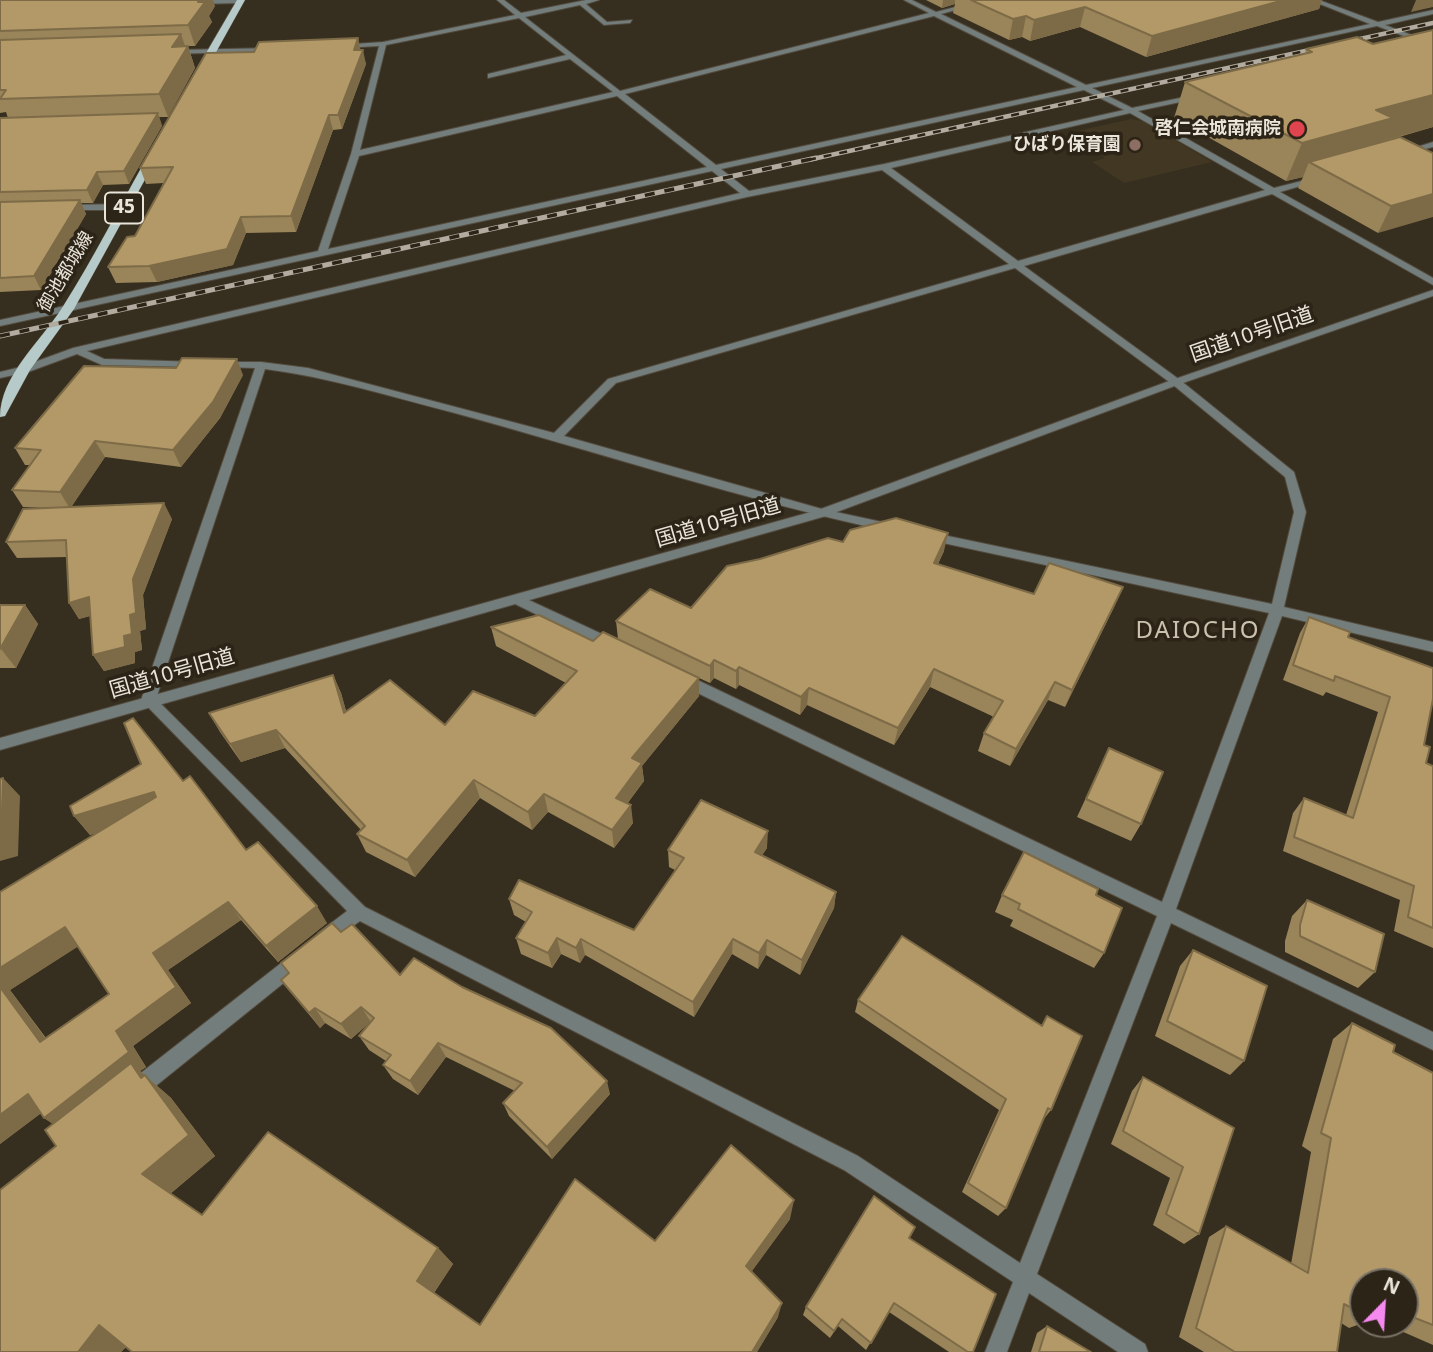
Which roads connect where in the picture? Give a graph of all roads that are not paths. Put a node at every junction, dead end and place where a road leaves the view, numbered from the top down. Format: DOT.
graph roads {
  1 [pos="241,0"];
  2 [pos="499,0"];
  3 [pos="596,0"];
  4 [pos="907,0"];
  5 [pos="990,0"];
  6 [pos="1313,0"];
  7 [pos="187,2"];
  8 [pos="581,3"];
  9 [pos="1433,12"];
  10 [pos="935,13"];
  11 [pos="520,16"];
  12 [pos="630,21"];
  13 [pos="1378,23"];
  14 [pos="1432,43"];
  15 [pos="383,44"];
  16 [pos="331,46"];
  17 [pos="1415,46"];
  18 [pos="278,48"];
  19 [pos="212,51"];
  20 [pos="159,52"];
  21 [pos="572,56"];
  22 [pos="491,76"];
  23 [pos="192,86"];
  24 [pos="1083,88"];
  25 [pos="620,93"];
  26 [pos="1200,95"];
  27 [pos="1132,110"];
  28 [pos="160,142"];
  29 [pos="1433,144"];
  30 [pos="355,153"];
  31 [pos="1393,156"];
  32 [pos="715,166"];
  33 [pos="884,167"];
  34 [pos="1328,175"];
  35 [pos="1275,191"];
  36 [pos="747,194"];
  37 [pos="124,207"];
  38 [pos="55,209"];
  39 [pos="322,252"];
  40 [pos="1017,266"];
  41 [pos="1433,282"];
  42 [pos="1433,293"];
  43 [pos="68,309"];
  44 [pos="0,323"];
  45 [pos="77,350"];
  46 [pos="261,365"];
  47 [pos="24,370"];
  48 [pos="0,375"];
  49 [pos="1176,382"];
  50 [pos="0,413"];
  51 [pos="556,437"];
  52 [pos="822,513"];
  53 [pos="518,600"];
  54 [pos="1277,610"];
  55 [pos="1433,647"];
  56 [pos="630,654"];
  57 [pos="668,672"];
  58 [pos="148,700"];
  59 [pos="0,744"];
  60 [pos="359,912"];
  61 [pos="1166,913"];
  62 [pos="1433,1041"];
  63 [pos="120,1102"];
  64 [pos="1024,1279"];
  65 [pos="996,1352"];
  66 [pos="1137,1352"];
  1 -- 7 [label="street"];
  1 -- 19 [label="main road"];
  2 -- 11 [label="street"];
  3 -- 8 [label="street"];
  4 -- 10 [label="street"];
  5 -- 10 [label="street"];
  6 -- 13 [label="street"];
  8 -- 11 [label="street"];
  8 -- 12 [label="street"];
  9 -- 13 [label="street"];
  10 -- 24 [label="street"];
  10 -- 25 [label="street"];
  11 -- 15 [label="street"];
  11 -- 21 [label="street"];
  13 -- 14 [label="street"];
  13 -- 24 [label="street"];
  14 -- 17 [label="street"];
  15 -- 16 [label="street"];
  15 -- 30 [label="street"];
  18 -- 19 [label="street"];
  19 -- 20 [label="street"];
  19 -- 23 [label="main road"];
  21 -- 22 [label="street"];
  21 -- 25 [label="street"];
  24 -- 27 [label="street"];
  24 -- 32 [label="street"];
  25 -- 30 [label="street"];
  25 -- 32 [label="street"];
  26 -- 27 [label="street"];
  27 -- 33 [label="street"];
  27 -- 35 [label="street"];
  28 -- 37 [label="main road, 御池都城線 / 45"];
  29 -- 31 [label="street"];
  30 -- 39 [label="street"];
  32 -- 36 [label="street"];
  32 -- 39 [label="street"];
  33 -- 36 [label="street"];
  33 -- 40 [label="street"];
  34 -- 35 [label="street"];
  35 -- 40 [label="street"];
  35 -- 41 [label="street"];
  36 -- 45 [label="street"];
  37 -- 38 [label="street"];
  37 -- 43 [label="main road, 御池都城線 / 45"];
  39 -- 43 [label="street"];
  40 -- 49 [label="street"];
  40 -- 51 [label="street"];
  42 -- 49 [label="street, 国道10号旧道"];
  43 -- 44 [label="street"];
  43 -- 47 [label="main road, 御池都城線 / 45"];
  45 -- 46 [label="street"];
  45 -- 47 [label="street"];
  46 -- 51 [label="street"];
  46 -- 58 [label="street"];
  47 -- 48 [label="street"];
  47 -- 50 [label="main road, 御池都城線 / 45"];
  49 -- 52 [label="street, 国道10号旧道"];
  49 -- 54 [label="street"];
  51 -- 52 [label="street"];
  52 -- 53 [label="street, 国道10号旧道"];
  52 -- 54 [label="street"];
  53 -- 56 [label="street"];
  53 -- 58 [label="street, 国道10号旧道"];
  54 -- 55 [label="street"];
  54 -- 61 [label="street"];
  57 -- 61 [label="street"];
  58 -- 59 [label="street, 国道10号旧道"];
  58 -- 60 [label="street"];
  60 -- 63 [label="street"];
  60 -- 64 [label="street"];
  61 -- 62 [label="street"];
  61 -- 64 [label="street"];
  64 -- 65 [label="street"];
  64 -- 66 [label="street"];
}
